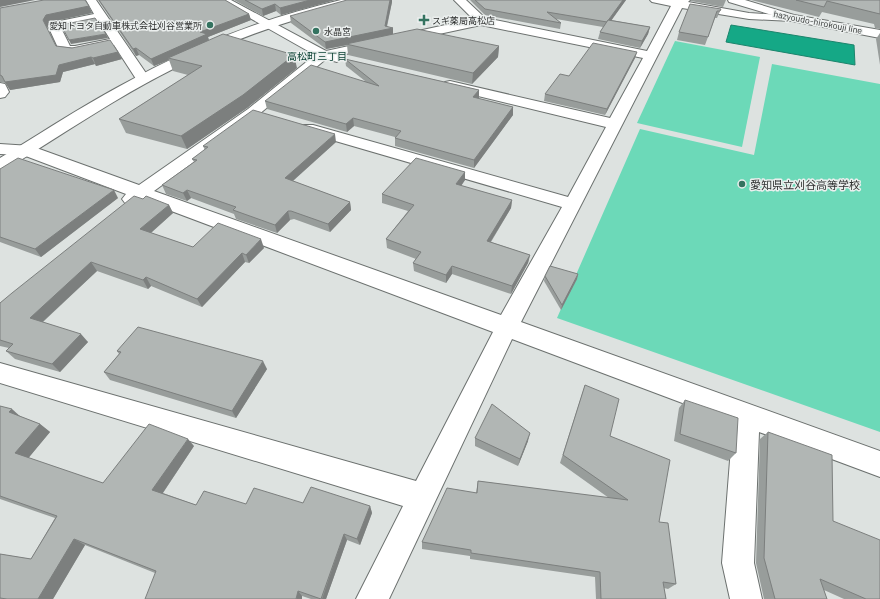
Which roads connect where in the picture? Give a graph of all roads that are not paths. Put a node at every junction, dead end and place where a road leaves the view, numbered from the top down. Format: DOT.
graph roads {
  1 [pos="91,0"];
  2 [pos="223,0"];
  3 [pos="355,0"];
  4 [pos="460,0"];
  5 [pos="656,0"];
  6 [pos="733,0"];
  7 [pos="681,2"];
  8 [pos="101,16"];
  9 [pos="792,18"];
  10 [pos="481,21"];
  11 [pos="265,24"];
  12 [pos="880,34"];
  13 [pos="117,40"];
  14 [pos="324,55"];
  15 [pos="650,55"];
  16 [pos="354,62"];
  17 [pos="142,79"];
  18 [pos="436,81"];
  19 [pos="0,87"];
  20 [pos="0,94"];
  21 [pos="290,123"];
  22 [pos="614,124"];
  23 [pos="0,149"];
  24 [pos="25,150"];
  25 [pos="0,164"];
  26 [pos="139,193"];
  27 [pos="573,204"];
  28 [pos="115,212"];
  29 [pos="507,326"];
  30 [pos="0,373"];
  31 [pos="747,415"];
  32 [pos="880,464"];
  33 [pos="422,497"];
  34 [pos="372,599"];
  35 [pos="746,599"];
  1 -- 8 [label="street"];
  2 -- 11 [label="street"];
  3 -- 11 [label="street"];
  4 -- 10 [label="street"];
  5 -- 7 [label="street"];
  6 -- 9 [label="street, hazyoudo-hirokouji line"];
  7 -- 9 [label="street"];
  7 -- 15 [label="street"];
  8 -- 13 [label="street"];
  8 -- 13 [label="street"];
  9 -- 12 [label="street, hazyoudo-hirokouji line"];
  10 -- 14 [label="street"];
  10 -- 15 [label="street"];
  11 -- 14 [label="street"];
  11 -- 17 [label="street"];
  13 -- 17 [label="street"];
  14 -- 16 [label="street"];
  14 -- 26 [label="street"];
  15 -- 22 [label="street"];
  17 -- 24 [label="street"];
  18 -- 22 [label="street"];
  19 -- 20 [label="street"];
  21 -- 27 [label="street"];
  22 -- 27 [label="street"];
  23 -- 24 [label="street"];
  24 -- 25 [label="street"];
  24 -- 26 [label="street"];
  26 -- 28 [label="street"];
  26 -- 29 [label="street"];
  27 -- 29 [label="street"];
  29 -- 31 [label="street"];
  29 -- 33 [label="street"];
  30 -- 33 [label="street"];
  31 -- 32 [label="street"];
  31 -- 35 [label="street"];
  33 -- 34 [label="street"];
}
